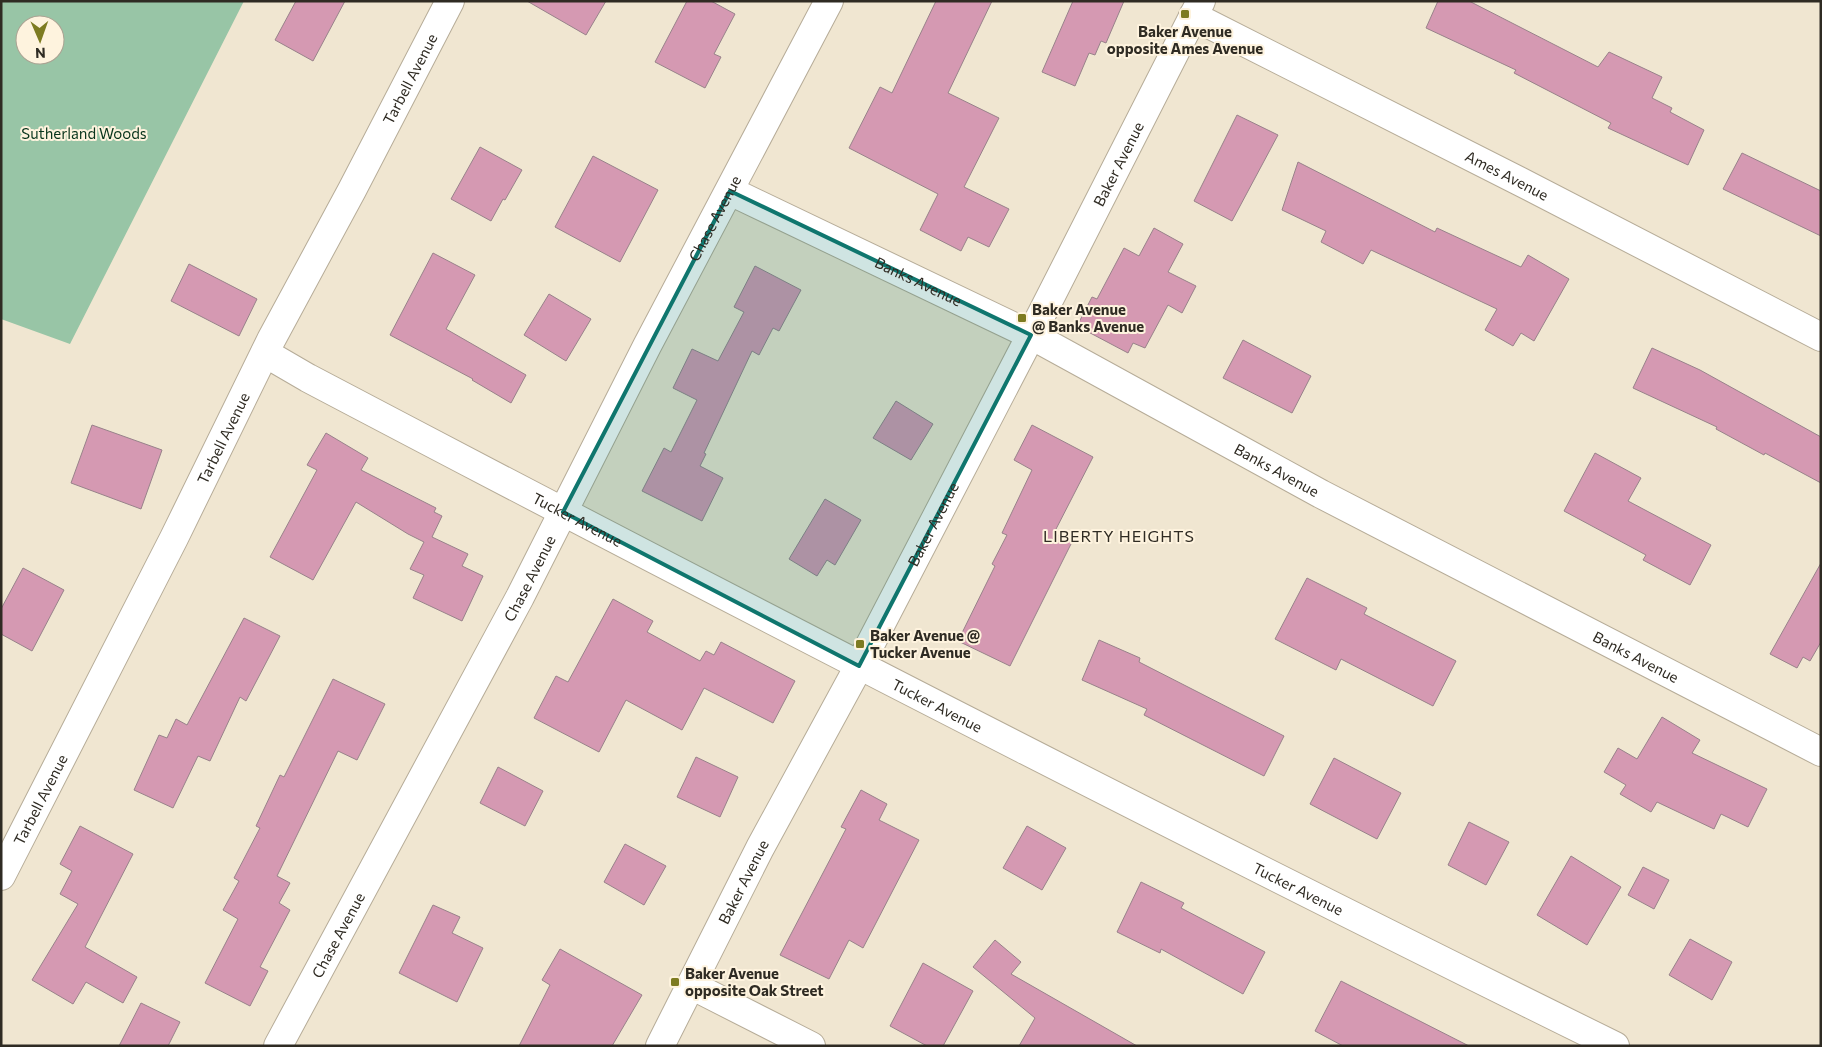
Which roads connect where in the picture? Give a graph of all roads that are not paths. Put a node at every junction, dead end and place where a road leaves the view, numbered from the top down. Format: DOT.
graph roads {
  1 [pos="450,1"];
  2 [pos="829,1"];
  3 [pos="1197,9"];
  4 [pos="730,191"];
  5 [pos="1031,336"];
  6 [pos="1821,337"];
  7 [pos="265,353"];
  8 [pos="563,512"];
  9 [pos="859,666"];
  10 [pos="1821,752"];
  11 [pos="1,876"];
  12 [pos="691,985"];
  13 [pos="278,1046"];
  14 [pos="660,1046"];
  15 [pos="811,1046"];
  16 [pos="1615,1046"];
  1 -- 7 [label="street, Tarbell Avenue"];
  2 -- 4 [label="street, Chase Avenue"];
  3 -- 5 [label="street, Baker Avenue"];
  3 -- 6 [label="street, Ames Avenue"];
  4 -- 5 [label="street, Banks Avenue"];
  4 -- 8 [label="street, Chase Avenue"];
  5 -- 9 [label="street, Baker Avenue"];
  5 -- 10 [label="street, Banks Avenue"];
  7 -- 8 [label="street, Tucker Avenue"];
  7 -- 11 [label="street, Tarbell Avenue"];
  8 -- 9 [label="street, Tucker Avenue"];
  8 -- 13 [label="street, Chase Avenue"];
  9 -- 12 [label="street, Baker Avenue"];
  9 -- 16 [label="street, Tucker Avenue"];
  12 -- 14 [label="street, Baker Avenue"];
  12 -- 15 [label="street"];
}
